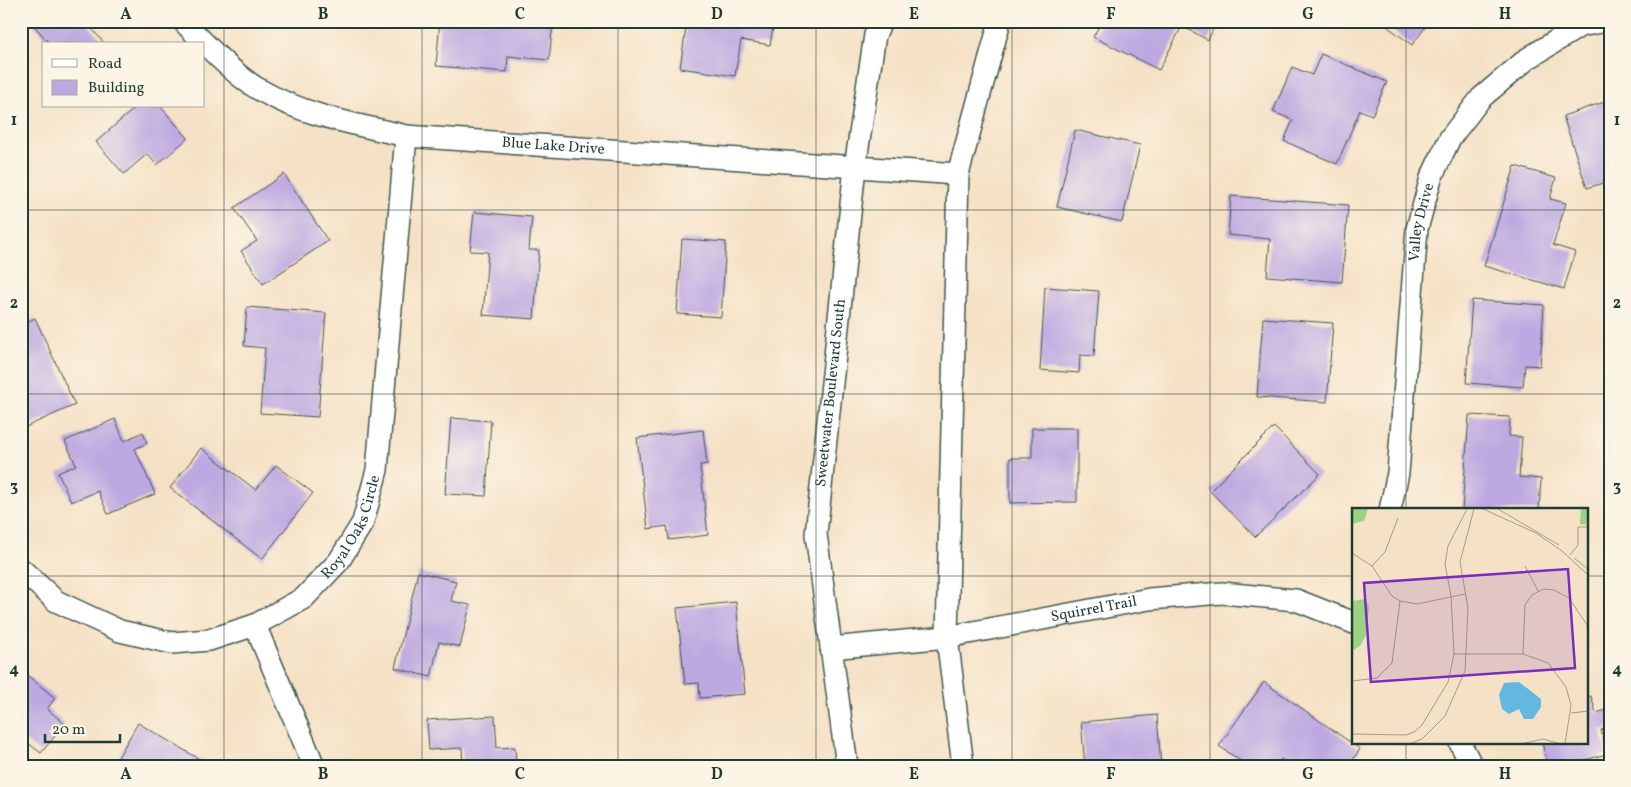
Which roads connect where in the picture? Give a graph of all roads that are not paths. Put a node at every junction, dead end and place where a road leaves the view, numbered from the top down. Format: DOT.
graph roads {
  1 [pos="183,21"];
  2 [pos="881,21"];
  3 [pos="1000,21"];
  4 [pos="1606,21"];
  5 [pos="203,42"];
  6 [pos="205,44"];
  7 [pos="406,136"];
  8 [pos="855,167"];
  9 [pos="958,174"];
  10 [pos="1390,508"];
  11 [pos="21,569"];
  12 [pos="1352,622"];
  13 [pos="255,625"];
  14 [pos="947,637"];
  15 [pos="831,648"];
  16 [pos="1461,744"];
  17 [pos="314,766"];
  18 [pos="847,766"];
  19 [pos="963,766"];
  20 [pos="1472,766"];
  1 -- 5 [label="street, Blue Lake Drive"];
  2 -- 8 [label="street, Sweetwater Boulevard South"];
  3 -- 9 [label="street"];
  4 -- 10 [label="street, Valley Drive"];
  6 -- 7 [label="street, Blue Lake Drive"];
  7 -- 8 [label="street, Blue Lake Drive"];
  7 -- 13 [label="street, Royal Oaks Circle"];
  8 -- 9 [label="street, Blue Lake Drive"];
  8 -- 15 [label="street, Sweetwater Boulevard South"];
  9 -- 14 [label="street"];
  11 -- 13 [label="street, Royal Oaks Circle"];
  12 -- 14 [label="street, Squirrel Trail"];
  13 -- 17 [label="street"];
  14 -- 15 [label="street, Squirrel Trail"];
  14 -- 19 [label="street"];
  15 -- 18 [label="street, Sweetwater Boulevard South"];
  16 -- 20 [label="street"];
}
